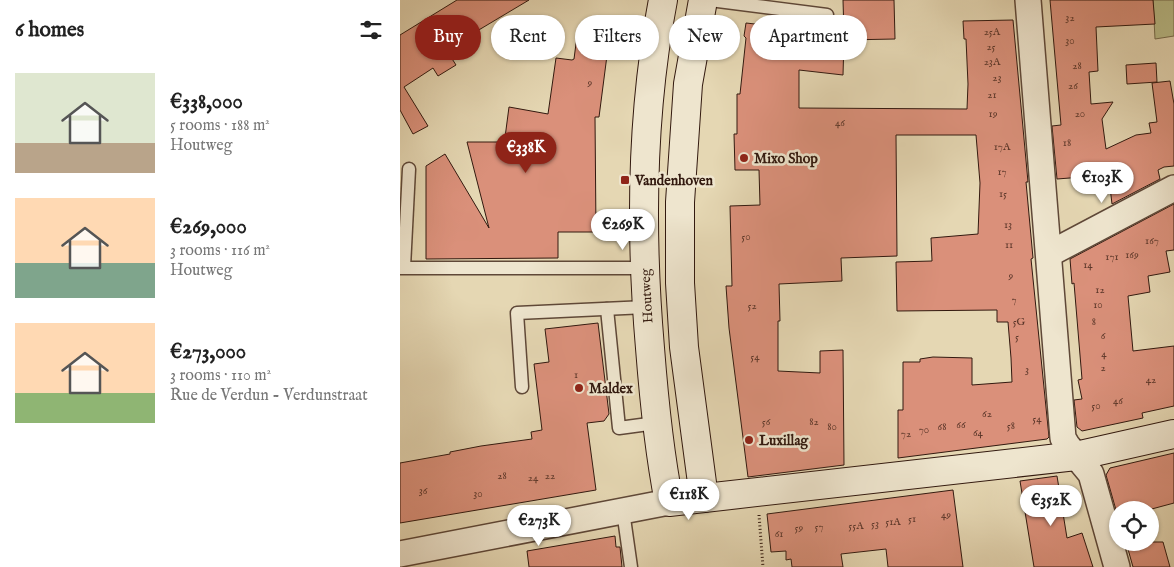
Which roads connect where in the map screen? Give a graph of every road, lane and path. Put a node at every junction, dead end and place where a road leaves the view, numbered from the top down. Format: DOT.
graph roads {
  1 [pos="664,0"];
  2 [pos="703,0"];
  3 [pos="710,0"];
  4 [pos="1028,0"];
  5 [pos="827,15"];
  6 [pos="409,170"];
  7 [pos="1174,188"];
  8 [pos="1049,254"];
  9 [pos="402,268"];
  10 [pos="644,268"];
  11 [pos="646,307"];
  12 [pos="606,309"];
  13 [pos="522,387"];
  14 [pos="656,423"];
  15 [pos="1174,434"];
  16 [pos="1076,456"];
  17 [pos="704,498"];
  18 [pos="669,502"];
  19 [pos="623,511"];
  20 [pos="760,533"];
  21 [pos="400,554"];
  22 [pos="631,567"];
  23 [pos="763,567"];
  24 [pos="1117,567"];
  1 -- 10 [label="main road, Houtweg"];
  2 -- 17 [label="main road"];
  3 -- 5 [label="lane"];
  4 -- 8 [label="street"];
  6 -- 9 [label="lane"];
  7 -- 8 [label="street"];
  8 -- 16 [label="street"];
  9 -- 10 [label="lane"];
  10 -- 11 [label="main road, Houtweg"];
  11 -- 12 [label="lane"];
  11 -- 14 [label="main road, Houtweg"];
  12 -- 13 [label="lane"];
  12 -- 14 [label="lane"];
  14 -- 18 [label="main road, Houtweg"];
  15 -- 16 [label="main road"];
  16 -- 17 [label="main road"];
  16 -- 24 [label="street"];
  17 -- 18 [label="main road"];
  18 -- 19 [label="street"];
  19 -- 21 [label="street"];
  19 -- 22 [label="lane"];
  20 -- 23 [label="path"];
}
